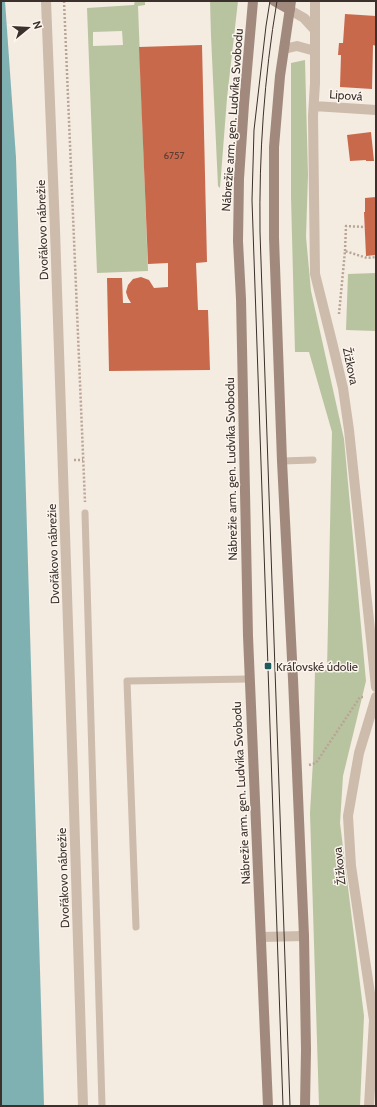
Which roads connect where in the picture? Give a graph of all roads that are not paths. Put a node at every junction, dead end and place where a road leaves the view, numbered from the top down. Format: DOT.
graph roads {
  1 [pos="46,1"];
  2 [pos="253,1"];
  3 [pos="274,1"];
  4 [pos="315,1"];
  5 [pos="290,5"];
  6 [pos="315,30"];
  7 [pos="284,49"];
  8 [pos="314,50"];
  9 [pos="314,106"];
  10 [pos="376,110"];
  11 [pos="313,460"];
  12 [pos="282,461"];
  13 [pos="85,513"];
  14 [pos="249,679"];
  15 [pos="376,687"];
  16 [pos="376,697"];
  17 [pos="136,927"];
  18 [pos="304,936"];
  19 [pos="261,937"];
  20 [pos="83,1106"];
  21 [pos="102,1106"];
  22 [pos="268,1106"];
  23 [pos="305,1106"];
  24 [pos="369,1106"];
  1 -- 20 [label="street, Dvořákovo nábrežie"];
  2 -- 14 [label="main road, Nábrežie arm. gen. Ludvíka Svobodu"];
  3 -- 5 [label="main road"];
  4 -- 6 [label="street, Žižkova"];
  5 -- 6 [label="street"];
  5 -- 7 [label="main road"];
  6 -- 8 [label="street, Žižkova"];
  7 -- 8 [label="street"];
  7 -- 12 [label="main road"];
  8 -- 9 [label="street, Žižkova"];
  9 -- 10 [label="street, Lipová"];
  9 -- 15 [label="street, Žižkova"];
  11 -- 12 [label="lane"];
  12 -- 18 [label="main road"];
  13 -- 21 [label="lane"];
  14 -- 17 [label="lane"];
  14 -- 19 [label="main road, Nábrežie arm. gen. Ludvíka Svobodu"];
  16 -- 24 [label="street, Žižkova"];
  18 -- 19 [label="street"];
  18 -- 23 [label="main road"];
  19 -- 22 [label="main road, Nábrežie arm. gen. Ludvíka Svobodu"];
}
